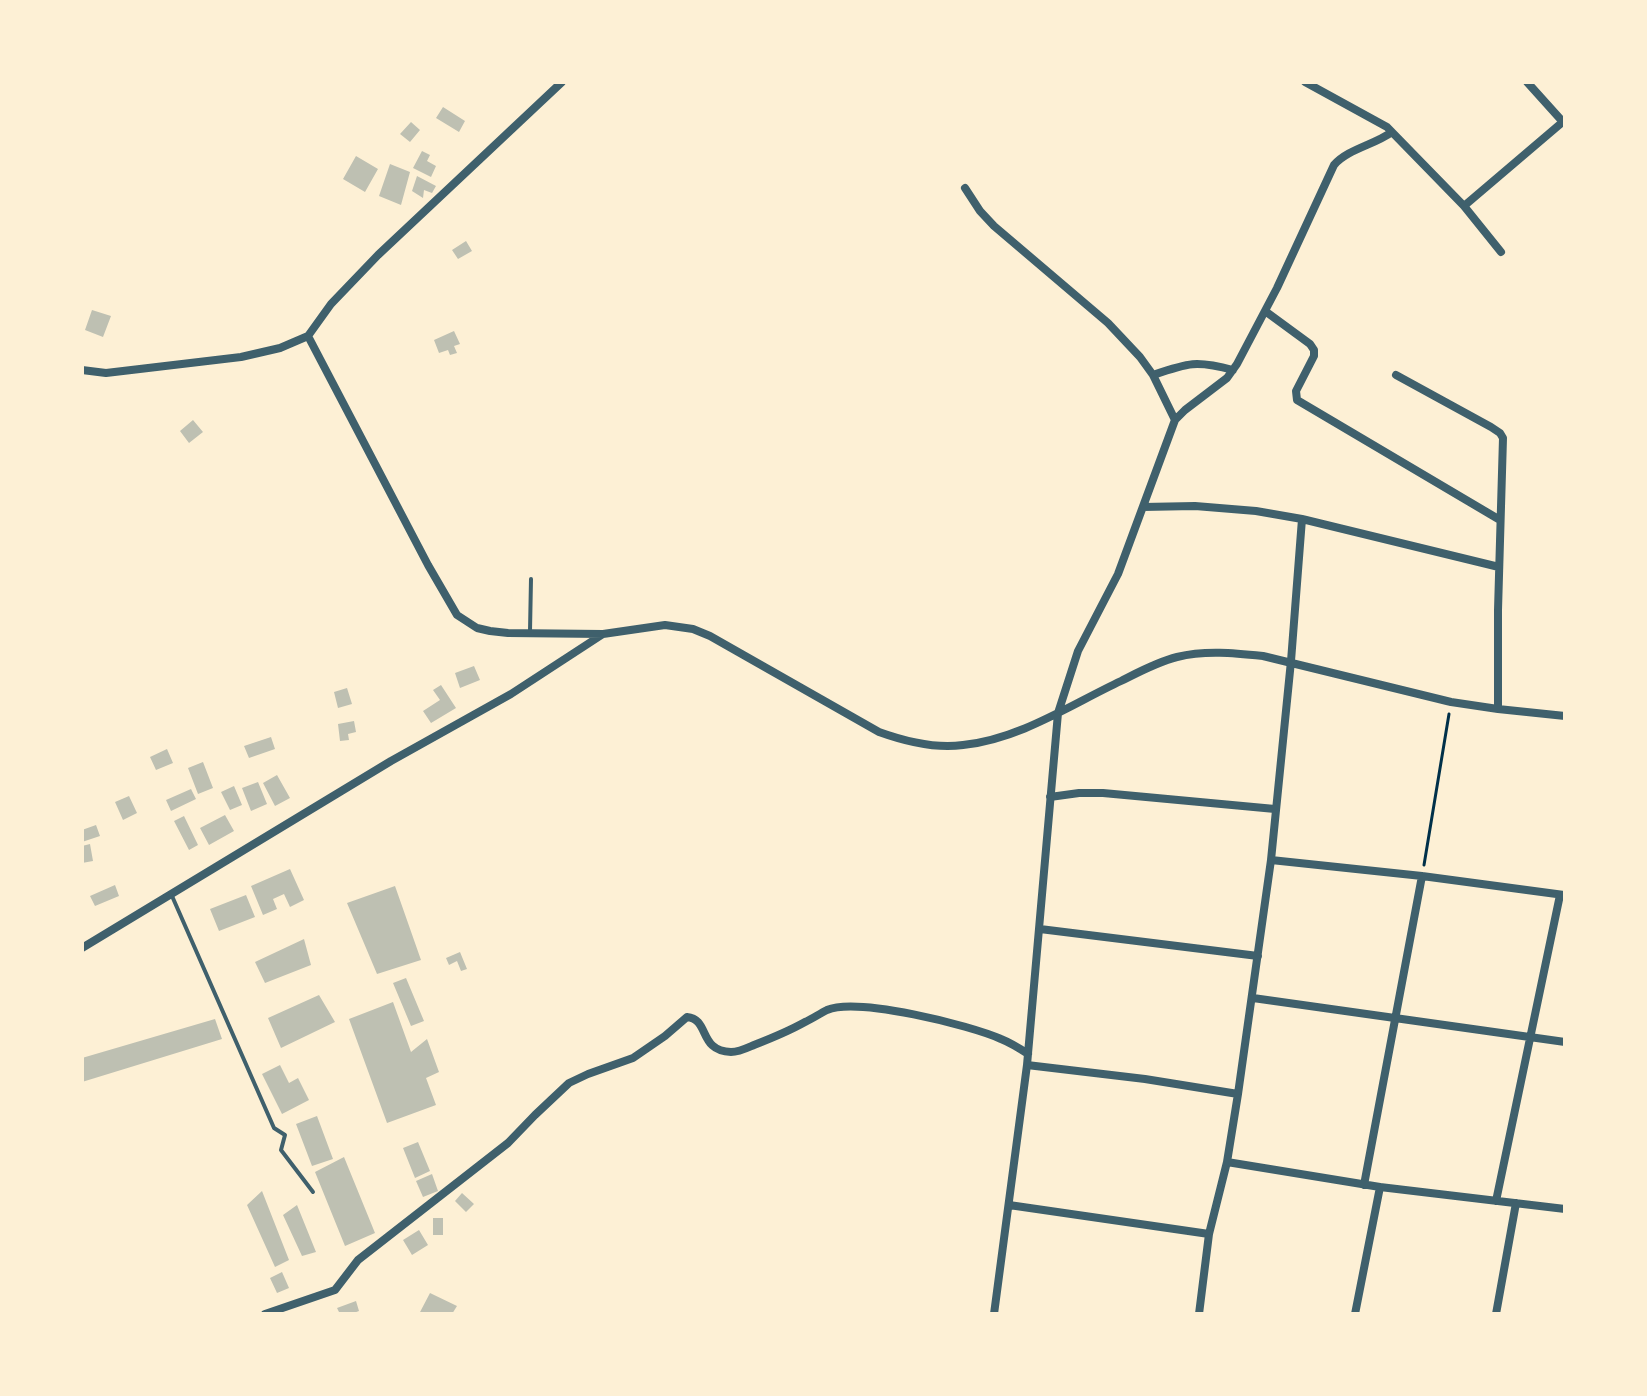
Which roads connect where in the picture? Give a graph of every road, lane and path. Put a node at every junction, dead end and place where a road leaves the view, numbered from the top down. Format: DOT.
graph roads {
  1 [pos="562,82"];
  2 [pos="1305,82"];
  3 [pos="1527,82"];
  4 [pos="1564,121"];
  5 [pos="1392,132"];
  6 [pos="965,188"];
  7 [pos="1464,206"];
  8 [pos="1501,252"];
  9 [pos="1265,311"];
  10 [pos="308,336"];
  11 [pos="82,370"];
  12 [pos="1233,370"];
  13 [pos="1153,375"];
  14 [pos="1396,375"];
  15 [pos="1175,420"];
  16 [pos="1143,507"];
  17 [pos="1302,519"];
  18 [pos="1500,520"];
  19 [pos="1499,567"];
  20 [pos="531,579"];
  21 [pos="530,634"];
  22 [pos="603,634"];
  23 [pos="1291,661"];
  24 [pos="1451,702"];
  25 [pos="1498,709"];
  26 [pos="1058,713"];
  27 [pos="1565,716"];
  28 [pos="1050,797"];
  29 [pos="1275,809"];
  30 [pos="1271,860"];
  31 [pos="1422,876"];
  32 [pos="171,894"];
  33 [pos="1563,895"];
  34 [pos="1040,929"];
  35 [pos="82,948"];
  36 [pos="1258,956"];
  37 [pos="1253,998"];
  38 [pos="1396,1018"];
  39 [pos="1529,1037"];
  40 [pos="1565,1042"];
  41 [pos="1028,1054"];
  42 [pos="1027,1065"];
  43 [pos="1238,1094"];
  44 [pos="1227,1162"];
  45 [pos="1364,1185"];
  46 [pos="1380,1187"];
  47 [pos="313,1192"];
  48 [pos="1496,1201"];
  49 [pos="1516,1203"];
  50 [pos="1009,1205"];
  51 [pos="1565,1209"];
  52 [pos="1209,1234"];
  53 [pos="265,1314"];
  54 [pos="994,1314"];
  55 [pos="1199,1314"];
  56 [pos="1355,1314"];
  57 [pos="1496,1314"];
  1 -- 10 [label="street"];
  2 -- 5 [label="street"];
  3 -- 4 [label="street"];
  4 -- 7 [label="street"];
  5 -- 7 [label="street"];
  5 -- 9 [label="street"];
  6 -- 13 [label="street"];
  7 -- 8 [label="street"];
  9 -- 12 [label="street"];
  9 -- 18 [label="street"];
  10 -- 11 [label="street"];
  10 -- 21 [label="street"];
  12 -- 13 [label="street"];
  12 -- 15 [label="street"];
  13 -- 15 [label="street"];
  14 -- 18 [label="street"];
  15 -- 16 [label="street"];
  16 -- 17 [label="street"];
  16 -- 26 [label="street"];
  17 -- 19 [label="street"];
  17 -- 23 [label="street"];
  18 -- 19 [label="street"];
  19 -- 25 [label="street"];
  20 -- 21 [label="lane"];
  21 -- 22 [label="street"];
  22 -- 26 [label="street"];
  22 -- 32 [label="street"];
  23 -- 24 [label="street"];
  23 -- 26 [label="street"];
  23 -- 29 [label="street"];
  24 -- 25 [label="street"];
  24 -- 31 [label="path"];
  25 -- 27 [label="street"];
  26 -- 28 [label="street"];
  28 -- 29 [label="street"];
  28 -- 34 [label="street"];
  29 -- 30 [label="street"];
  30 -- 31 [label="street"];
  30 -- 36 [label="street"];
  31 -- 33 [label="street"];
  31 -- 38 [label="street"];
  32 -- 35 [label="street"];
  32 -- 47 [label="lane"];
  33 -- 39 [label="street"];
  34 -- 36 [label="street"];
  34 -- 41 [label="street"];
  36 -- 37 [label="street"];
  37 -- 38 [label="street"];
  37 -- 43 [label="street"];
  38 -- 39 [label="street"];
  38 -- 45 [label="street"];
  39 -- 40 [label="street"];
  39 -- 48 [label="street"];
  41 -- 42 [label="street"];
  41 -- 53 [label="street"];
  42 -- 43 [label="street"];
  42 -- 50 [label="street"];
  43 -- 44 [label="street"];
  44 -- 45 [label="street"];
  44 -- 52 [label="street"];
  45 -- 46 [label="street"];
  46 -- 48 [label="street"];
  46 -- 56 [label="street"];
  48 -- 49 [label="street"];
  49 -- 51 [label="street"];
  49 -- 57 [label="street"];
  50 -- 52 [label="street"];
  50 -- 54 [label="street"];
  52 -- 55 [label="street"];
}
